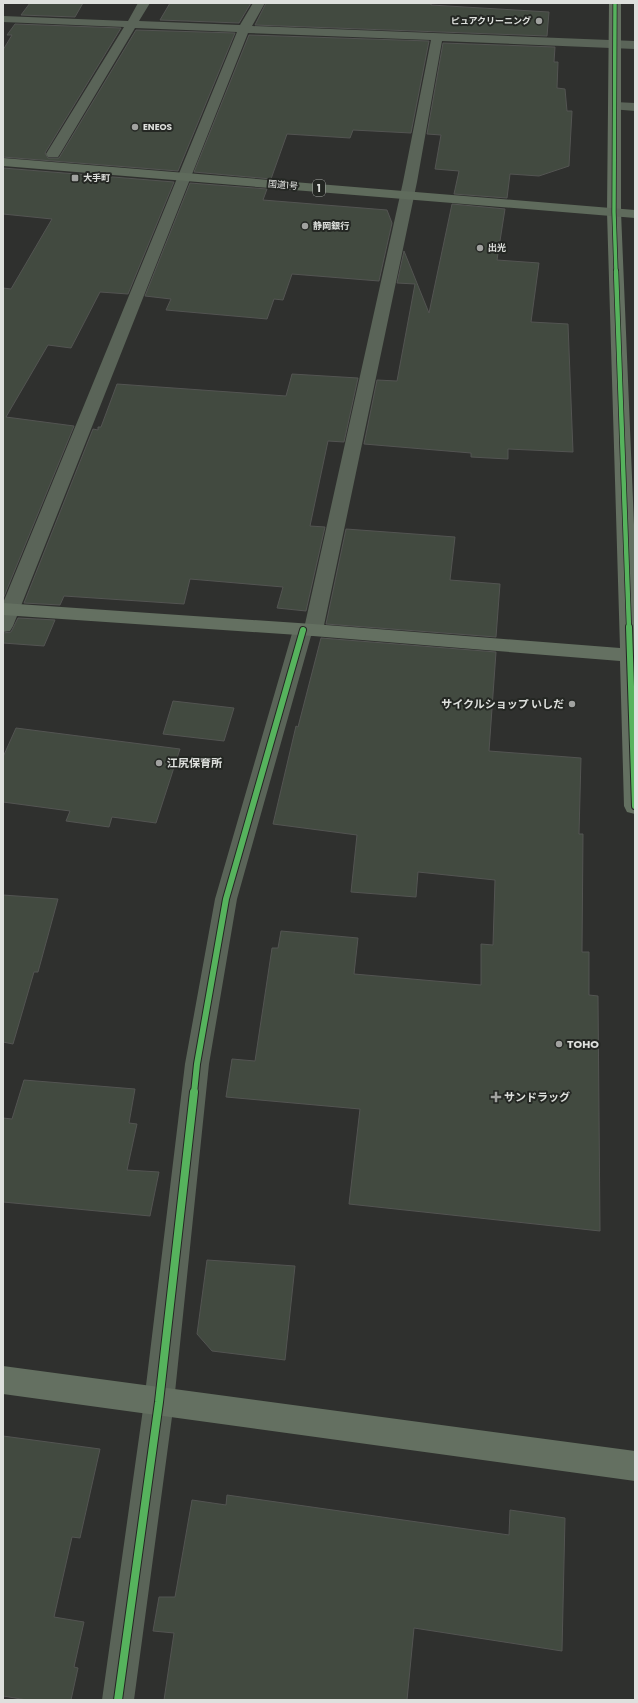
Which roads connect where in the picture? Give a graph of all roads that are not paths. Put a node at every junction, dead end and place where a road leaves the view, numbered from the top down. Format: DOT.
graph roads {
  1 [pos="144,3"];
  2 [pos="259,3"];
  3 [pos="615,3"];
  4 [pos="3,19"];
  5 [pos="131,24"];
  6 [pos="244,29"];
  7 [pos="437,37"];
  8 [pos="616,44"];
  9 [pos="635,45"];
  10 [pos="615,106"];
  11 [pos="635,107"];
  12 [pos="3,150"];
  13 [pos="53,154"];
  14 [pos="3,162"];
  15 [pos="186,171"];
  16 [pos="308,174"];
  17 [pos="410,185"];
  18 [pos="614,202"];
  19 [pos="635,214"];
  20 [pos="5,615"];
  21 [pos="308,630"];
  22 [pos="632,656"];
  23 [pos="635,806"];
  24 [pos="3,1380"];
  25 [pos="159,1402"];
  26 [pos="635,1466"];
  27 [pos="118,1700"];
  1 -- 5 [label="street"];
  2 -- 6 [label="street"];
  3 -- 8 [label="street"];
  4 -- 5 [label="street"];
  5 -- 6 [label="street"];
  5 -- 13 [label="street"];
  6 -- 7 [label="street"];
  6 -- 15 [label="street"];
  7 -- 8 [label="street"];
  7 -- 17 [label="street"];
  8 -- 9 [label="street"];
  8 -- 10 [label="street"];
  10 -- 11 [label="street"];
  10 -- 18 [label="street"];
  12 -- 13 [label="highway, 国道1号 / 1"];
  13 -- 15 [label="highway, 国道1号 / 1"];
  14 -- 15 [label="highway, 国道1号 / 1"];
  15 -- 16 [label="highway, 国道1号 / 1"];
  15 -- 17 [label="highway, 国道1号 / 1"];
  15 -- 20 [label="street"];
  17 -- 18 [label="highway, 国道1号 / 1"];
  17 -- 21 [label="street"];
  18 -- 19 [label="highway, 国道1号 / 1"];
  18 -- 22 [label="street"];
  20 -- 21 [label="street"];
  21 -- 22 [label="street"];
  21 -- 25 [label="street"];
  22 -- 23 [label="street"];
  24 -- 25 [label="street"];
  25 -- 26 [label="street"];
  25 -- 27 [label="street"];
}
